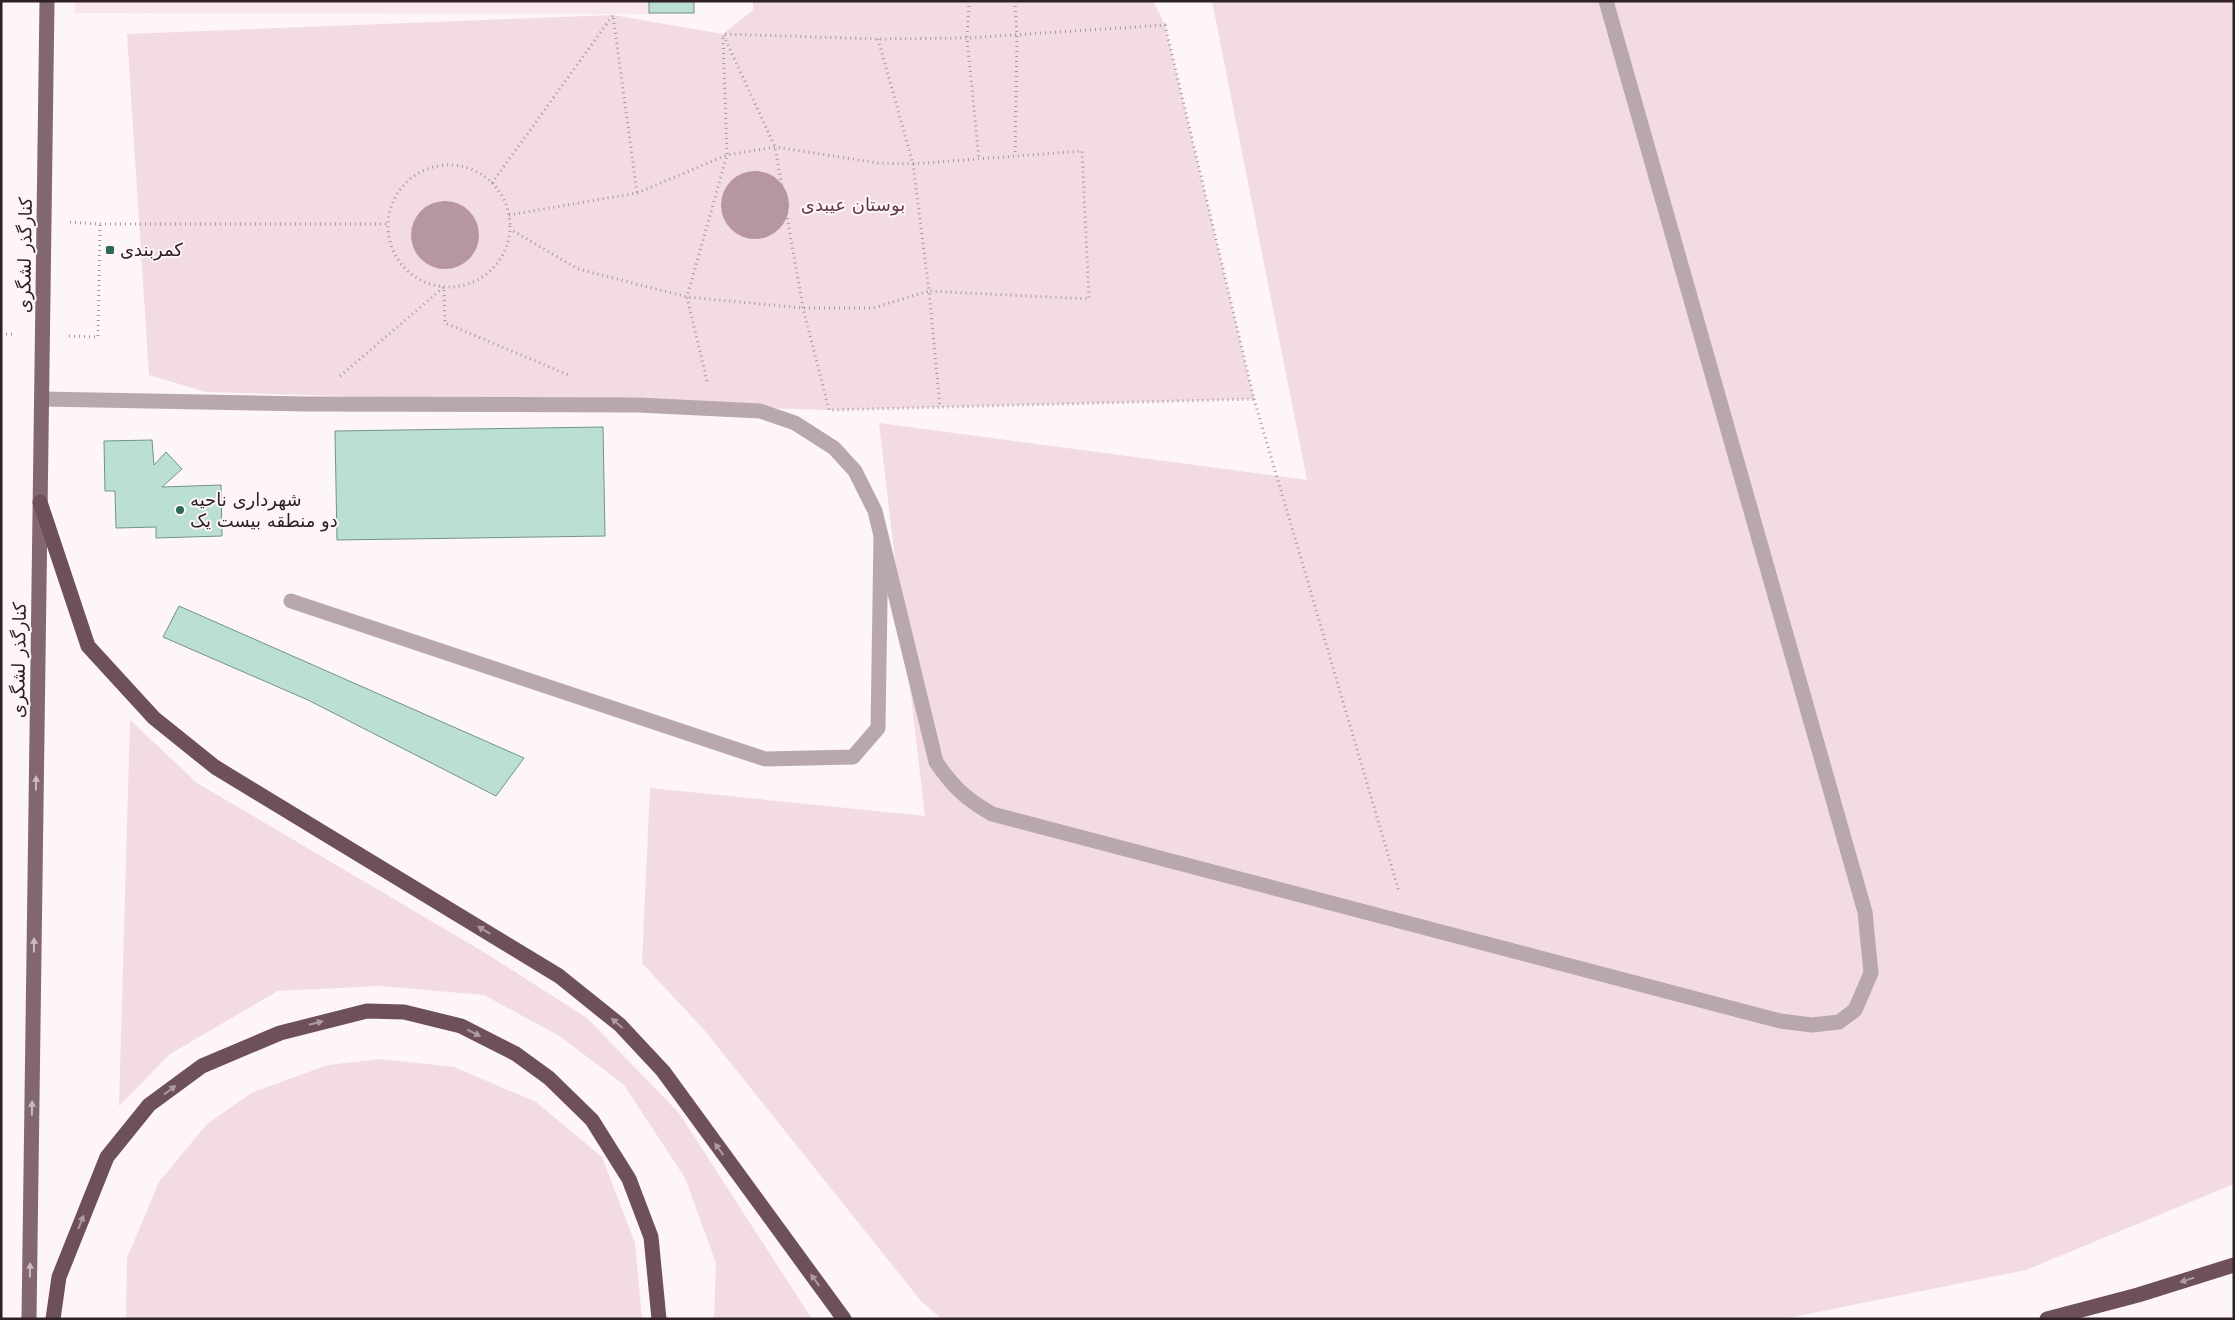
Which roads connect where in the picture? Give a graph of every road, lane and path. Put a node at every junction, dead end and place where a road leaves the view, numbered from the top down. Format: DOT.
graph roads {
  1 [pos="47,1"];
  2 [pos="969,1"];
  3 [pos="1014,1"];
  4 [pos="1606,1"];
  5 [pos="723,34"];
  6 [pos="1017,35"];
  7 [pos="967,38"];
  8 [pos="878,39"];
  9 [pos="775,148"];
  10 [pos="728,155"];
  11 [pos="1015,156"];
  12 [pos="979,160"];
  13 [pos="913,164"];
  14 [pos="492,183"];
  15 [pos="638,193"];
  16 [pos="509,215"];
  17 [pos="44,221"];
  18 [pos="100,224"];
  19 [pos="388,224"];
  20 [pos="510,230"];
  21 [pos="444,287"];
  22 [pos="929,291"];
  23 [pos="687,297"];
  24 [pos="803,308"];
  25 [pos="98,337"];
  26 [pos="574,378"];
  27 [pos="42,399"];
  28 [pos="1254,399"];
  29 [pos="308,404"];
  30 [pos="940,407"];
  31 [pos="713,408"];
  32 [pos="40,502"];
  33 [pos="881,536"];
  34 [pos="291,601"];
  35 [pos="1408,923"];
  36 [pos="2234,1265"];
  37 [pos="29,1319"];
  38 [pos="53,1319"];
  39 [pos="659,1319"];
  40 [pos="844,1319"];
  41 [pos="2047,1319"];
  1 -- 17 [label="main road, کنارگذر لشگری"];
  2 -- 7 [label="path"];
  3 -- 6 [label="path"];
  4 -- 35 [label="street"];
  5 -- 8 [label="path"];
  5 -- 9 [label="path"];
  5 -- 10 [label="path"];
  6 -- 7 [label="path"];
  6 -- 11 [label="path"];
  6 -- 28 [label="path"];
  7 -- 8 [label="path"];
  7 -- 12 [label="path"];
  8 -- 13 [label="path"];
  9 -- 10 [label="path"];
  9 -- 13 [label="path"];
  9 -- 24 [label="path"];
  10 -- 15 [label="path"];
  10 -- 23 [label="path"];
  11 -- 12 [label="path"];
  11 -- 22 [label="path"];
  12 -- 13 [label="path"];
  13 -- 22 [label="path"];
  14 -- 15 [label="path"];
  14 -- 16 [label="path"];
  14 -- 19 [label="path"];
  15 -- 16 [label="path"];
  16 -- 20 [label="path"];
  17 -- 18 [label="path"];
  17 -- 27 [label="main road, کنارگذر لشگری"];
  18 -- 19 [label="path"];
  18 -- 25 [label="path"];
  19 -- 21 [label="path"];
  20 -- 21 [label="path"];
  20 -- 23 [label="path"];
  21 -- 26 [label="path"];
  21 -- 29 [label="path"];
  22 -- 24 [label="path"];
  22 -- 30 [label="path"];
  23 -- 24 [label="path"];
  23 -- 31 [label="path"];
  24 -- 30 [label="path"];
  27 -- 29 [label="street"];
  27 -- 32 [label="main road, کنارگذر لشگری"];
  28 -- 30 [label="path"];
  28 -- 35 [label="path"];
  29 -- 31 [label="street"];
  31 -- 33 [label="street"];
  37 -- 32 [label="main road, کنارگذر لشگری, one-way"];
  40 -- 32 [label="highway, one-way"];
  33 -- 34 [label="street"];
  33 -- 35 [label="street"];
  36 -- 41 [label="highway, one-way"];
  38 -- 39 [label="highway, one-way"];
}
